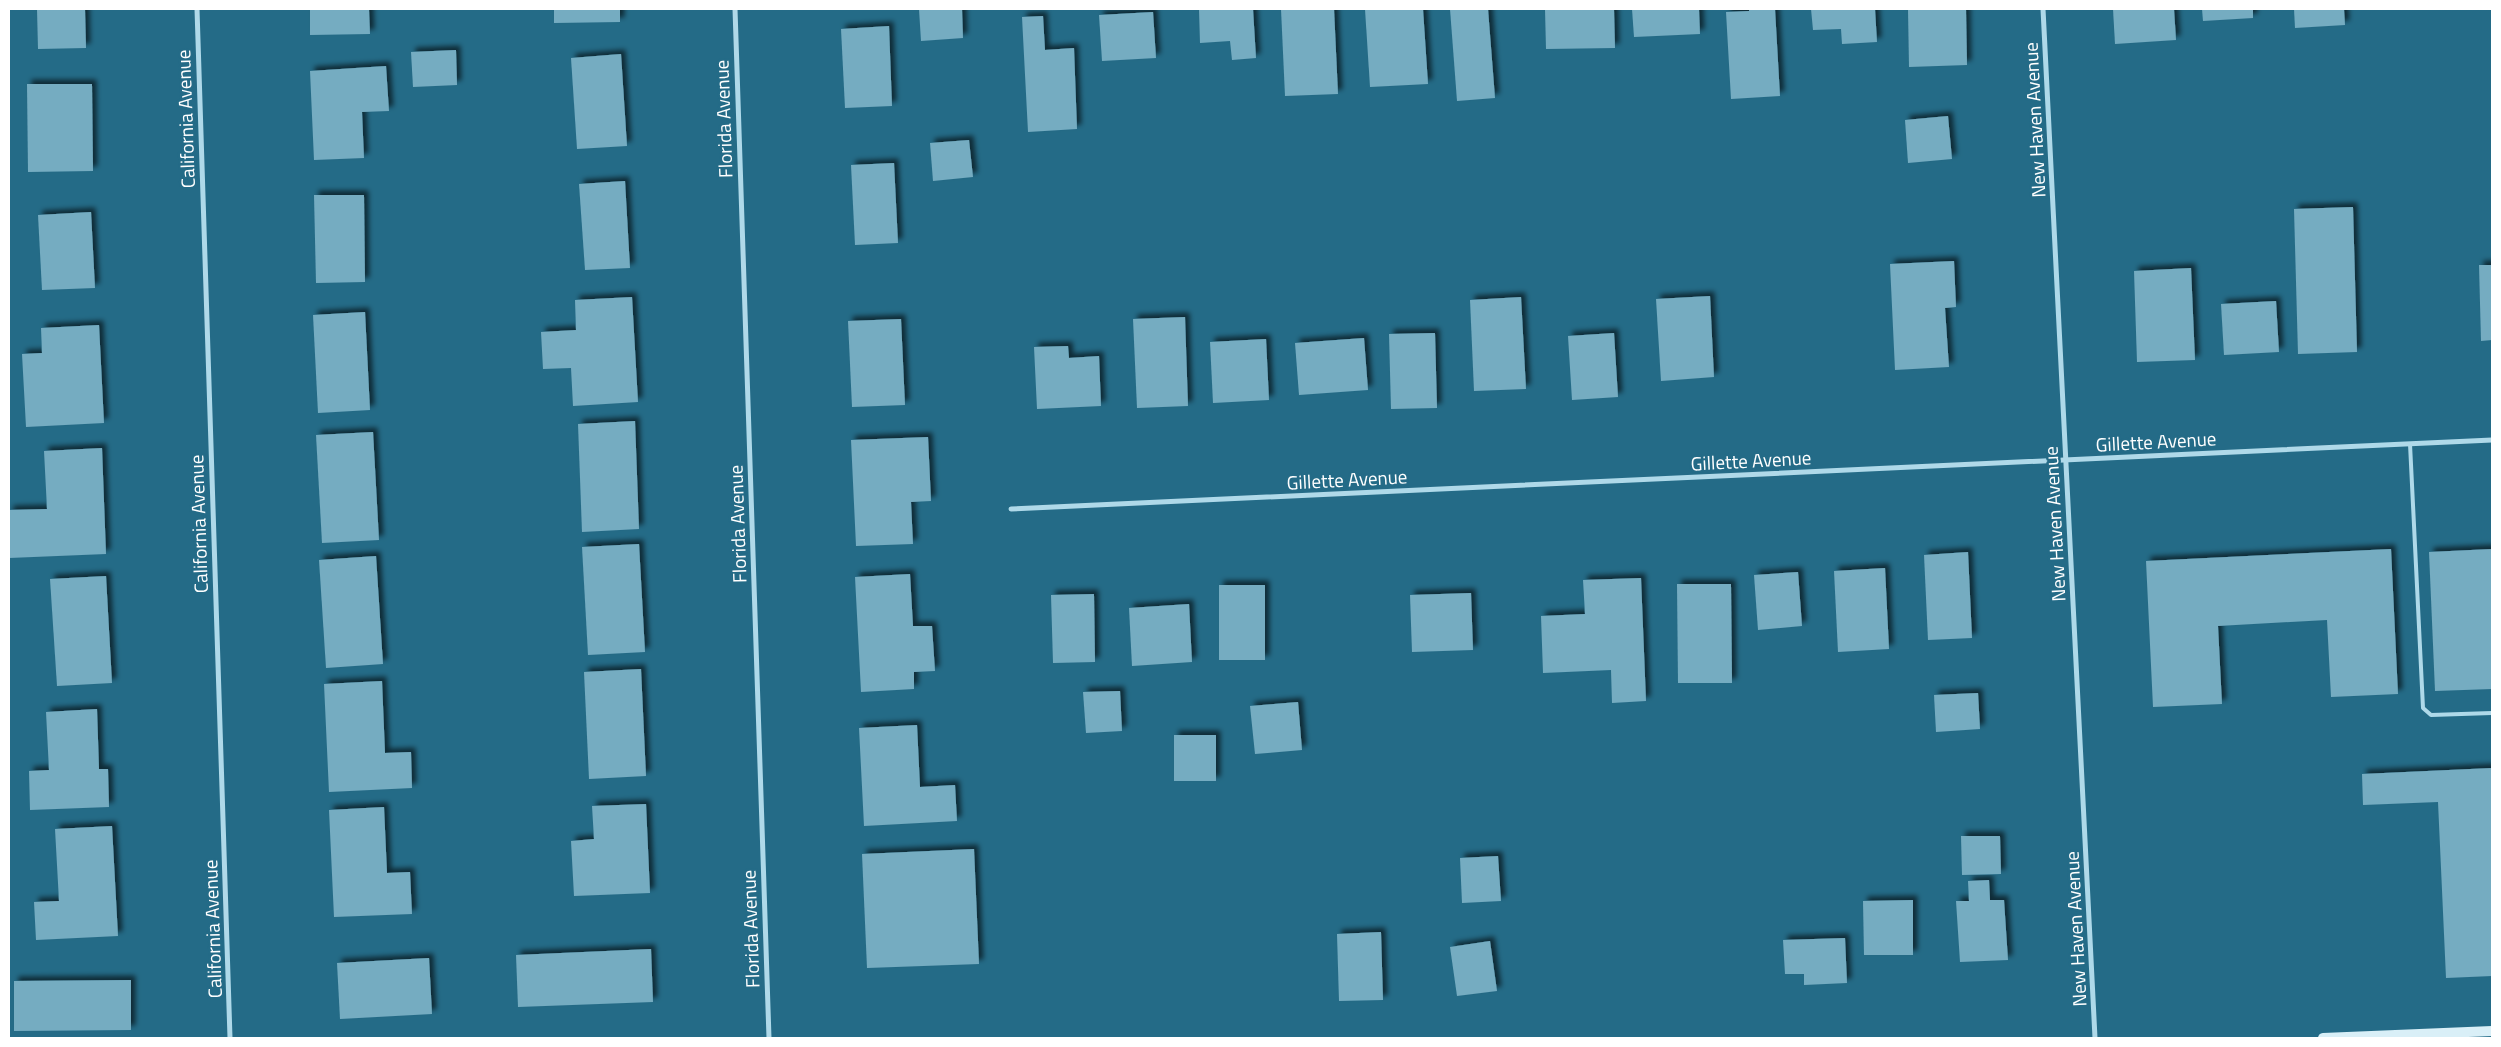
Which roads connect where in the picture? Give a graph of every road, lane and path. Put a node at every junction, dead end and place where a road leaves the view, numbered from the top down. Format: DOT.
graph roads {
  1 [pos="197,9"];
  2 [pos="735,9"];
  3 [pos="2043,9"];
  4 [pos="2492,440"];
  5 [pos="2410,444"];
  6 [pos="2066,460"];
  7 [pos="1012,509"];
  8 [pos="2492,713"];
  9 [pos="2492,1031"];
  10 [pos="230,1038"];
  11 [pos="769,1038"];
  12 [pos="2095,1038"];
  13 [pos="2323,1038"];
  1 -- 10 [label="street, California Avenue"];
  2 -- 11 [label="street, Florida Avenue"];
  3 -- 6 [label="street, New Haven Avenue"];
  4 -- 5 [label="street, Gillette Avenue"];
  5 -- 6 [label="street, Gillette Avenue"];
  5 -- 8 [label="lane"];
  6 -- 7 [label="street, Gillette Avenue"];
  6 -- 12 [label="street, New Haven Avenue"];
  9 -- 13 [label="street"];
}
